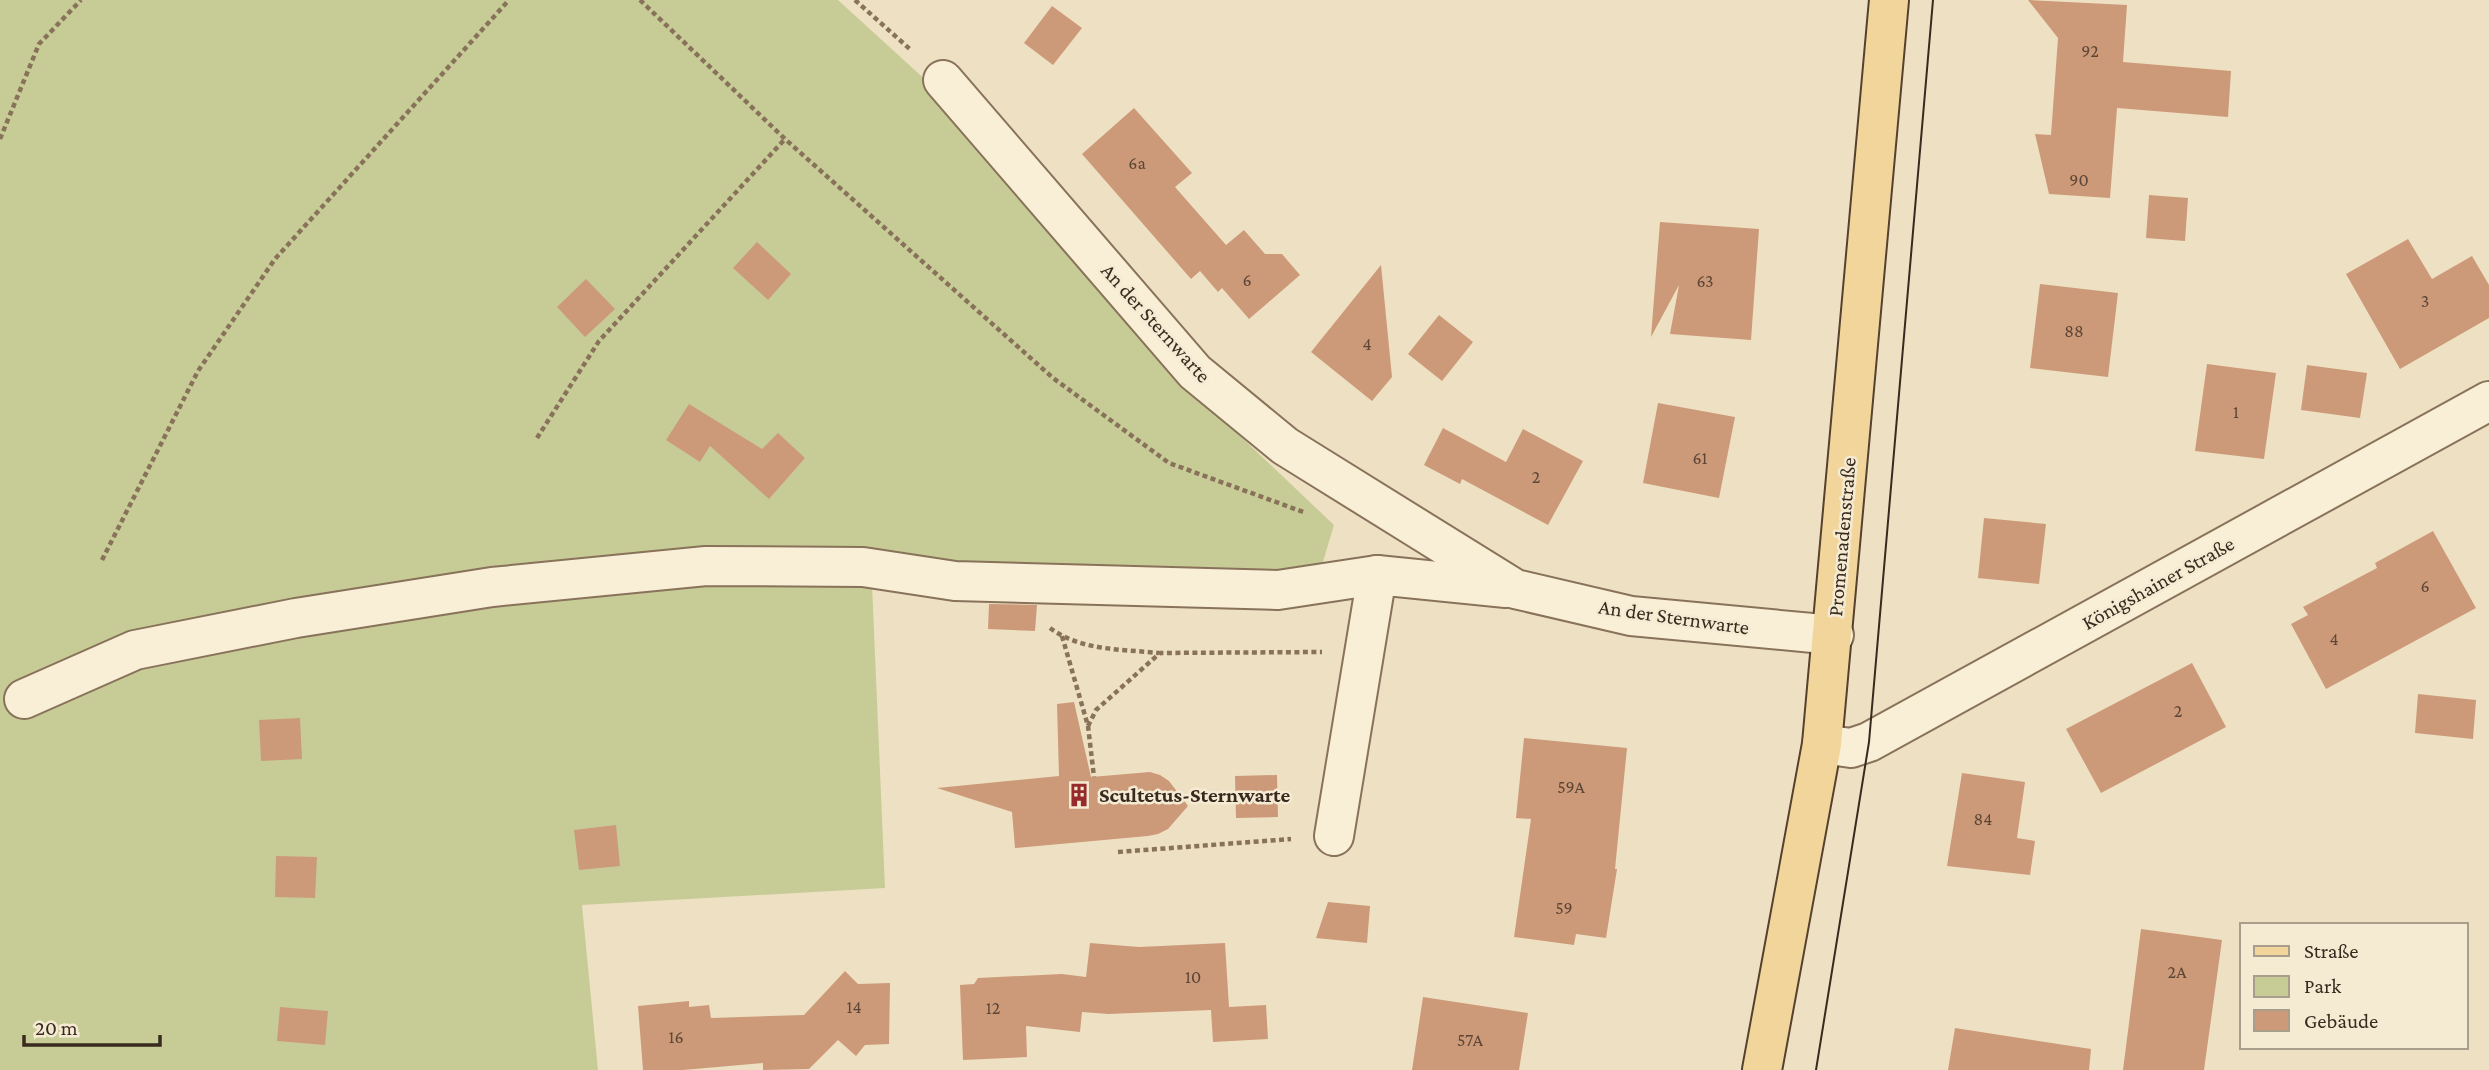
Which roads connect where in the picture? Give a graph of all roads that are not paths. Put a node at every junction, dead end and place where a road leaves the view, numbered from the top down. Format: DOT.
graph roads {
  1 [pos="1889,0"];
  2 [pos="943,80"];
  3 [pos="2489,401"];
  4 [pos="1377,575"];
  5 [pos="1515,589"];
  6 [pos="1834,635"];
  7 [pos="24,699"];
  8 [pos="1822,744"];
  9 [pos="1334,835"];
  10 [pos="1762,1070"];
  1 -- 6 [label="main road, Promenadenstraße"];
  2 -- 5 [label="street, An der Sternwarte"];
  3 -- 8 [label="street, Königshainer Straße"];
  4 -- 5 [label="street, An der Sternwarte"];
  4 -- 7 [label="street, An der Sternwarte"];
  4 -- 9 [label="street"];
  5 -- 6 [label="street, An der Sternwarte"];
  6 -- 8 [label="main road, Promenadenstraße"];
  8 -- 10 [label="main road, Promenadenstraße"];
}
